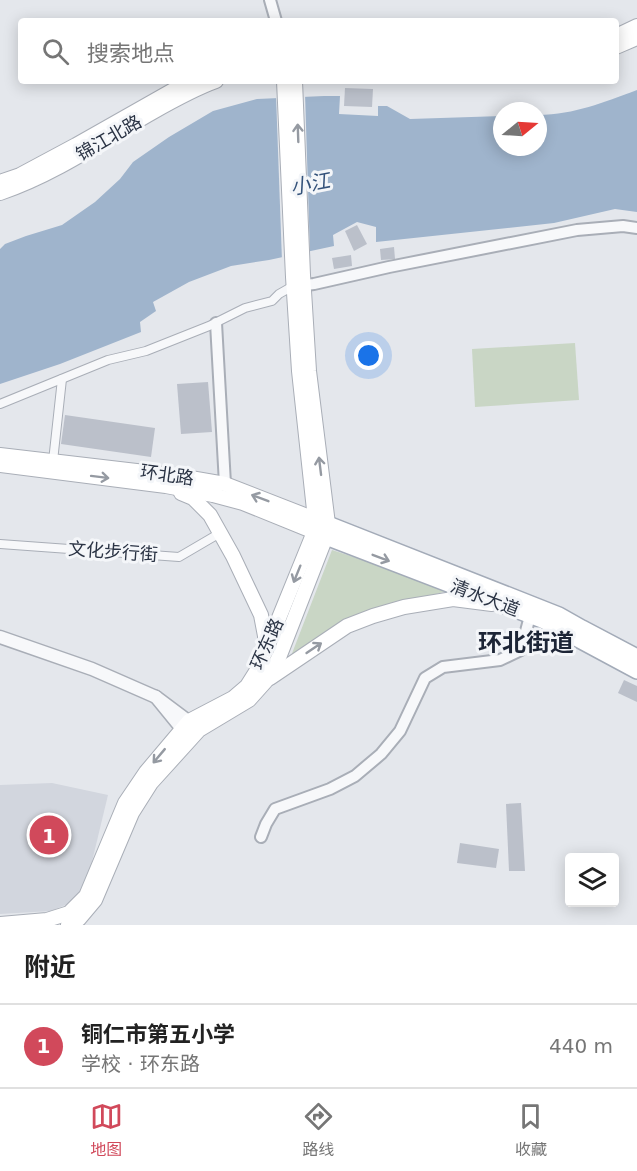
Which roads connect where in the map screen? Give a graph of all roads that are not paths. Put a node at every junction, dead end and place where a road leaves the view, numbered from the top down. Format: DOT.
graph roads {
  1 [pos="270,0"];
  2 [pos="275,18"];
  3 [pos="637,26"];
  4 [pos="619,35"];
  5 [pos="637,38"];
  6 [pos="619,46"];
  7 [pos="184,84"];
  8 [pos="208,84"];
  9 [pos="290,87"];
  10 [pos="0,182"];
  11 [pos="0,193"];
  12 [pos="637,228"];
  13 [pos="298,281"];
  14 [pos="216,323"];
  15 [pos="62,379"];
  16 [pos="0,404"];
  17 [pos="0,455"];
  18 [pos="53,461"];
  19 [pos="0,465"];
  20 [pos="225,484"];
  21 [pos="166,486"];
  22 [pos="321,528"];
  23 [pos="220,533"];
  24 [pos="0,544"];
  25 [pos="508,607"];
  26 [pos="530,616"];
  27 [pos="0,637"];
  28 [pos="266,651"];
  29 [pos="637,657"];
  30 [pos="637,671"];
  31 [pos="266,681"];
  32 [pos="190,730"];
  33 [pos="261,837"];
  34 [pos="0,924"];
  35 [pos="68,925"];
  1 -- 2 [label="street"];
  3 -- 4 [label="main road"];
  5 -- 6 [label="main road"];
  7 -- 10 [label="main road, 锦江北路"];
  8 -- 11 [label="main road, 锦江北路"];
  9 -- 13 [label="main road"];
  12 -- 13 [label="street"];
  13 -- 14 [label="street"];
  13 -- 22 [label="main road"];
  14 -- 15 [label="street"];
  14 -- 20 [label="street"];
  15 -- 16 [label="street"];
  15 -- 18 [label="street"];
  17 -- 18 [label="main road, 环北路"];
  18 -- 20 [label="main road, 环北路"];
  19 -- 21 [label="main road, 环北路, one-way"];
  22 -- 20 [label="main road, 环北路, one-way"];
  21 -- 22 [label="main road, 环北路"];
  21 -- 23 [label="main road"];
  22 -- 25 [label="main road, 清水大道, one-way"];
  22 -- 28 [label="main road, 环东路, one-way"];
  22 -- 29 [label="main road, 清水大道"];
  22 -- 31 [label="main road, 环东路"];
  23 -- 24 [label="street, 文化步行街"];
  23 -- 28 [label="main road"];
  25 -- 26 [label="main road, 清水大道"];
  31 -- 25 [label="main road, one-way"];
  26 -- 30 [label="main road, 清水大道"];
  26 -- 33 [label="street"];
  27 -- 32 [label="street"];
  28 -- 32 [label="main road, 环东路"];
  31 -- 32 [label="main road, 环东路"];
  32 -- 34 [label="main road, 环东路, one-way"];
  32 -- 35 [label="main road, 环东路"];
}
